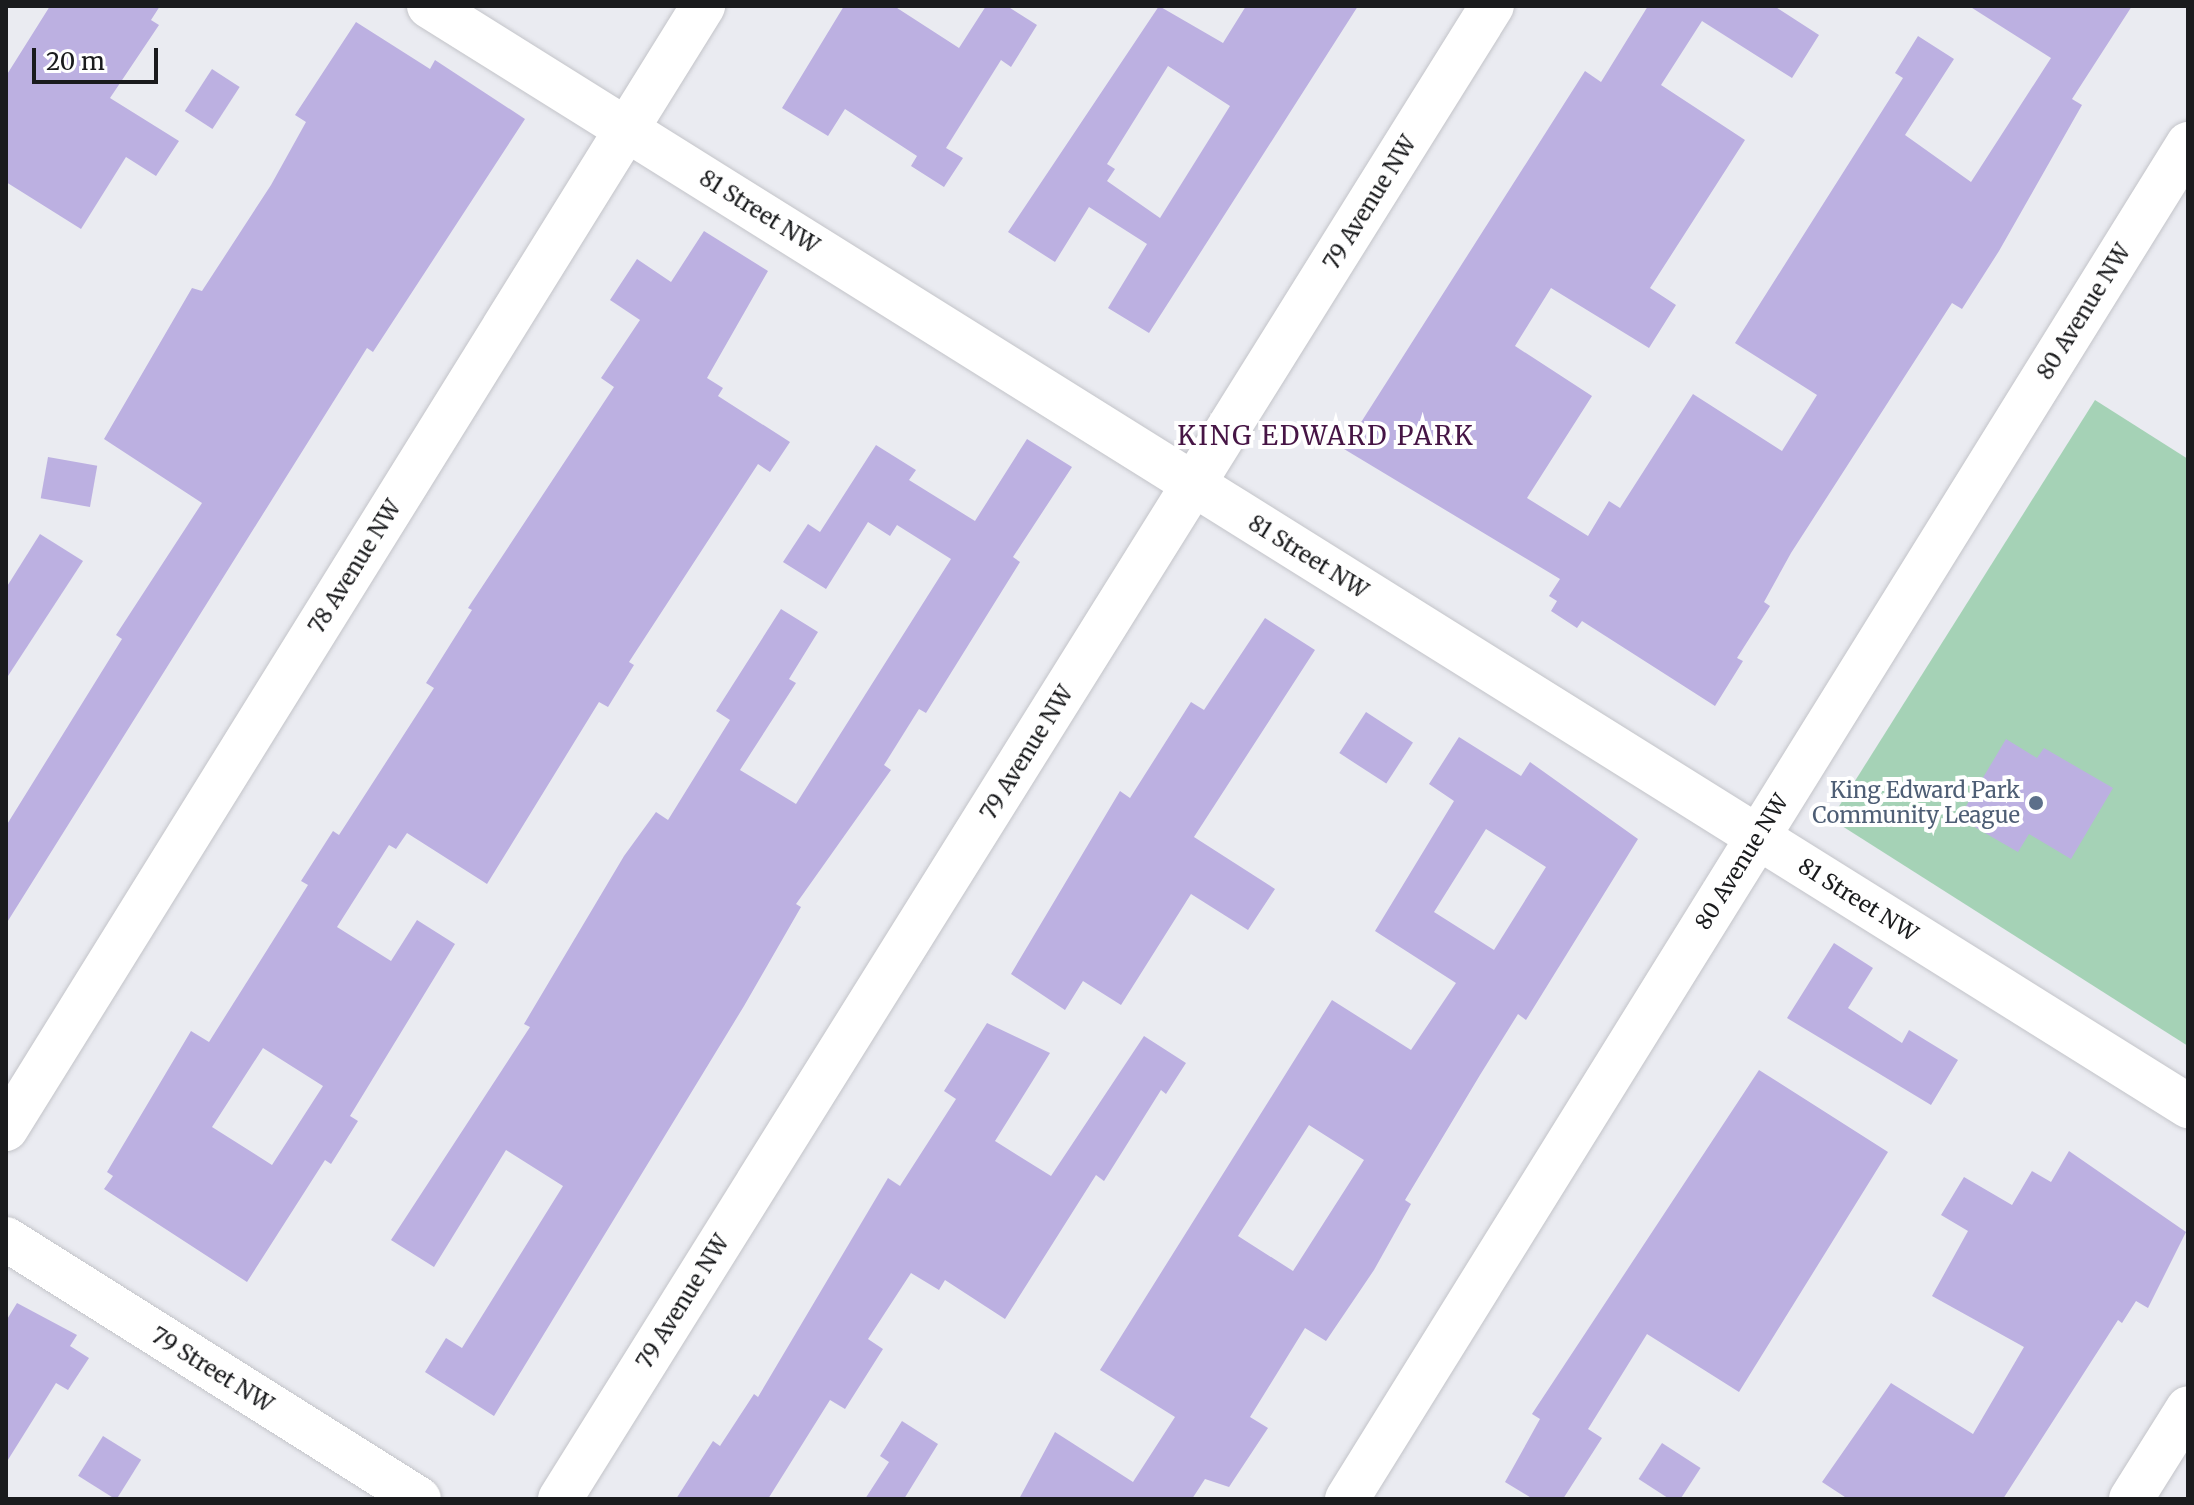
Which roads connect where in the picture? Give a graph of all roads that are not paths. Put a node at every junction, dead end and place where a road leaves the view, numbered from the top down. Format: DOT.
graph roads {
  1 [pos="429,6"];
  2 [pos="703,6"];
  3 [pos="1492,6"];
  4 [pos="627,129"];
  5 [pos="2188,144"];
  6 [pos="1194,486"];
  7 [pos="1758,837"];
  8 [pos="2188,1106"];
  9 [pos="6,1129"];
  10 [pos="6,1239"];
  11 [pos="2188,1408"];
  12 [pos="419,1499"];
  13 [pos="560,1499"];
  14 [pos="1347,1499"];
  15 [pos="2131,1499"];
  1 -- 4 [label="street, 81 Street NW"];
  2 -- 4 [label="street, 78 Avenue NW"];
  3 -- 6 [label="street, 79 Avenue NW"];
  4 -- 6 [label="street, 81 Street NW"];
  4 -- 9 [label="street, 78 Avenue NW"];
  5 -- 7 [label="street, 80 Avenue NW"];
  6 -- 7 [label="street, 81 Street NW"];
  6 -- 13 [label="street, 79 Avenue NW"];
  7 -- 8 [label="street, 81 Street NW"];
  7 -- 14 [label="street, 80 Avenue NW"];
  10 -- 12 [label="street, 79 Street NW"];
  11 -- 15 [label="street"];
}
